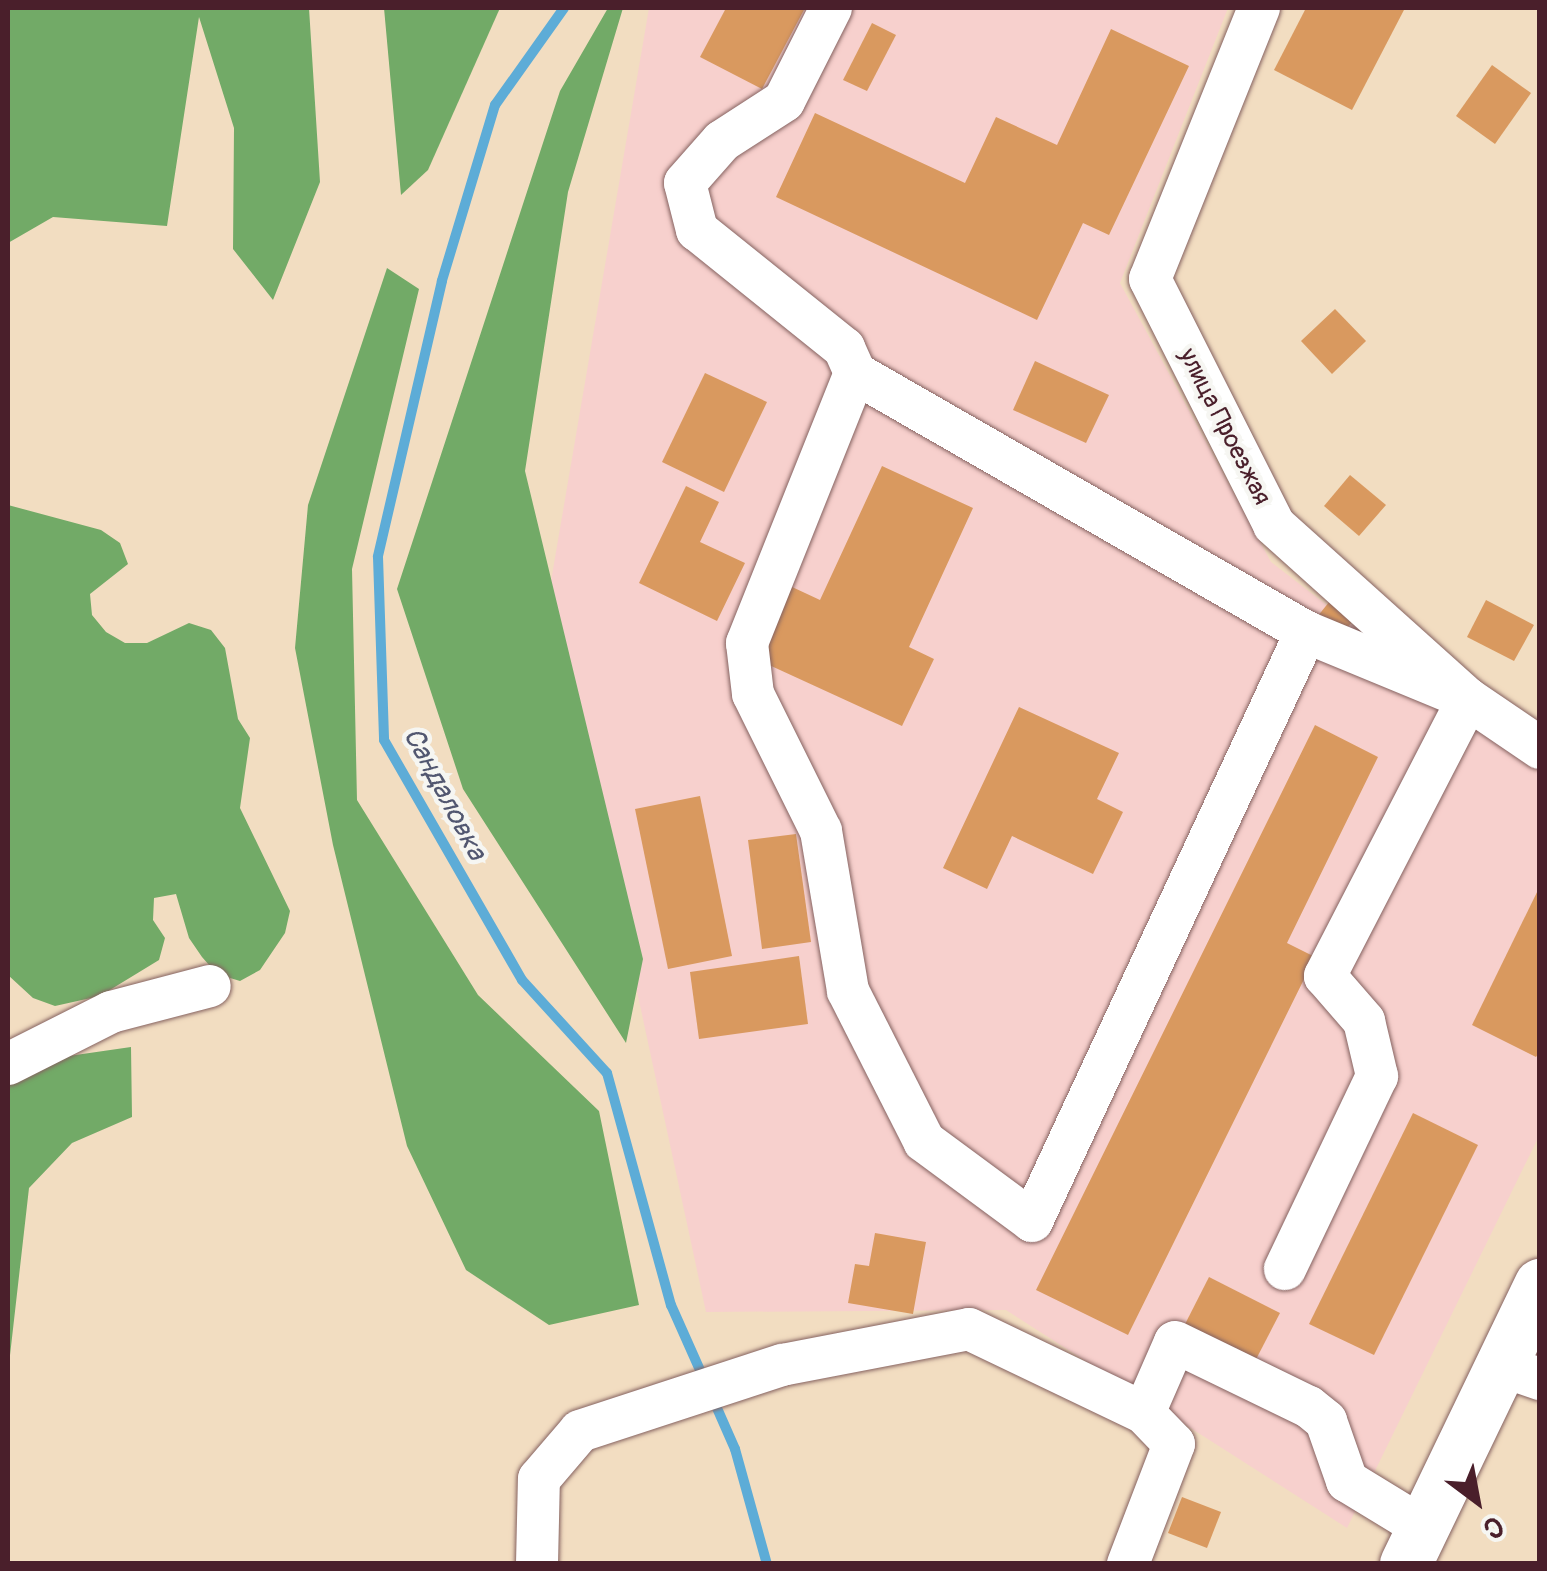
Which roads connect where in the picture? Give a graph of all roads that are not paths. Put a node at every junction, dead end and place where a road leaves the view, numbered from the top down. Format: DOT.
graph roads {
  1 [pos="831,8"];
  2 [pos="1259,8"];
  3 [pos="856,374"];
  4 [pos="1306,632"];
  5 [pos="1468,698"];
  6 [pos="1540,748"];
  7 [pos="210,986"];
  8 [pos="8,1064"];
  9 [pos="1285,1269"];
  10 [pos="1540,1285"];
  11 [pos="1521,1372"];
  12 [pos="1144,1412"];
  13 [pos="1415,1546"];
  14 [pos="536,1564"];
  15 [pos="1128,1564"];
  1 -- 3 [label="street"];
  2 -- 5 [label="street, улица Проезжая"];
  3 -- 4 [label="street"];
  3 -- 4 [label="street"];
  4 -- 5 [label="street"];
  5 -- 6 [label="street, улица Проезжая"];
  5 -- 9 [label="street"];
  7 -- 8 [label="street"];
  10 -- 11 [label="main road"];
  11 -- 13 [label="main road"];
  12 -- 13 [label="street"];
  12 -- 14 [label="street"];
  12 -- 15 [label="street"];
}
